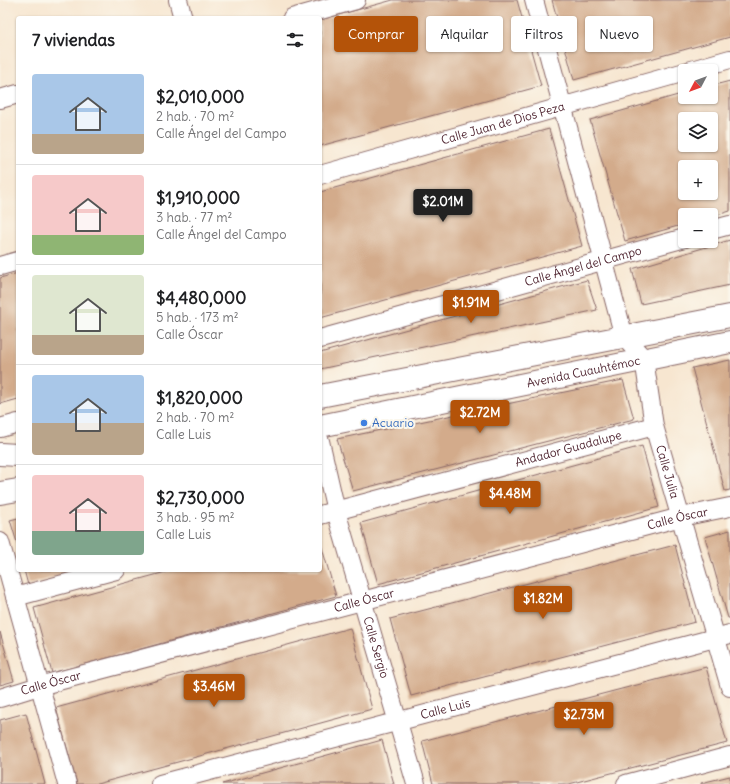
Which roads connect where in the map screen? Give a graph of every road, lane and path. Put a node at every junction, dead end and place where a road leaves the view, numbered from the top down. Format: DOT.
graph roads {
  1 [pos="178,0"];
  2 [pos="356,0"];
  3 [pos="534,0"];
  4 [pos="182,16"];
  5 [pos="299,16"];
  6 [pos="730,59"];
  7 [pos="712,64"];
  8 [pos="678,74"];
  9 [pos="16,95"];
  10 [pos="0,99"];
  11 [pos="563,107"];
  12 [pos="322,174"];
  13 [pos="730,225"];
  14 [pos="718,228"];
  15 [pos="678,240"];
  16 [pos="604,261"];
  17 [pos="16,262"];
  18 [pos="0,266"];
  19 [pos="730,316"];
  20 [pos="624,337"];
  21 [pos="322,338"];
  22 [pos="730,342"];
  23 [pos="644,359"];
  24 [pos="322,396"];
  25 [pos="16,424"];
  26 [pos="322,426"];
  27 [pos="654,426"];
  28 [pos="0,428"];
  29 [pos="0,454"];
  30 [pos="16,455"];
  31 [pos="322,459"];
  32 [pos="16,490"];
  33 [pos="0,493"];
  34 [pos="730,507"];
  35 [pos="328,513"];
  36 [pos="681,517"];
  37 [pos="0,542"];
  38 [pos="108,572"];
  39 [pos="4,578"];
  40 [pos="14,597"];
  41 [pos="362,601"];
  42 [pos="723,636"];
  43 [pos="39,686"];
  44 [pos="730,687"];
  45 [pos="0,698"];
  46 [pos="398,722"];
  47 [pos="730,756"];
  48 [pos="67,784"];
  49 [pos="160,784"];
  50 [pos="416,784"];
  51 [pos="626,784"];
  1 -- 4 [label="street"];
  2 -- 5 [label="street"];
  3 -- 11 [label="street"];
  6 -- 7 [label="street"];
  8 -- 11 [label="street, Calle Juan de Dios Peza"];
  9 -- 10 [label="street"];
  11 -- 12 [label="street, Calle Juan de Dios Peza"];
  11 -- 16 [label="street"];
  13 -- 14 [label="street"];
  15 -- 16 [label="street, Calle Ángel del Campo"];
  16 -- 20 [label="street"];
  16 -- 21 [label="street, Calle Ángel del Campo"];
  17 -- 18 [label="street"];
  19 -- 20 [label="street"];
  20 -- 23 [label="street"];
  20 -- 24 [label="street"];
  22 -- 23 [label="street, Avenida Cuauhtémoc"];
  23 -- 26 [label="street, Avenida Cuauhtémoc"];
  23 -- 27 [label="street, Calle Julia"];
  25 -- 28 [label="street"];
  27 -- 35 [label="street, Andador Guadalupe"];
  27 -- 36 [label="street, Calle Julia"];
  29 -- 30 [label="street"];
  31 -- 35 [label="street, Calle Sergio"];
  32 -- 33 [label="street"];
  34 -- 36 [label="street, Calle Óscar"];
  35 -- 41 [label="street, Calle Sergio"];
  36 -- 41 [label="street, Calle Óscar"];
  36 -- 42 [label="street, Calle Julia"];
  37 -- 39 [label="street"];
  38 -- 40 [label="street"];
  39 -- 40 [label="street"];
  40 -- 43 [label="street"];
  41 -- 43 [label="street, Calle Óscar"];
  41 -- 46 [label="street, Calle Sergio"];
  42 -- 44 [label="street, Calle Julia"];
  42 -- 46 [label="street, Calle Luis"];
  43 -- 45 [label="street, Calle Óscar"];
  43 -- 48 [label="street"];
  46 -- 49 [label="street, Calle Luis"];
  46 -- 50 [label="street, Calle Sergio"];
  47 -- 51 [label="street"];
}
